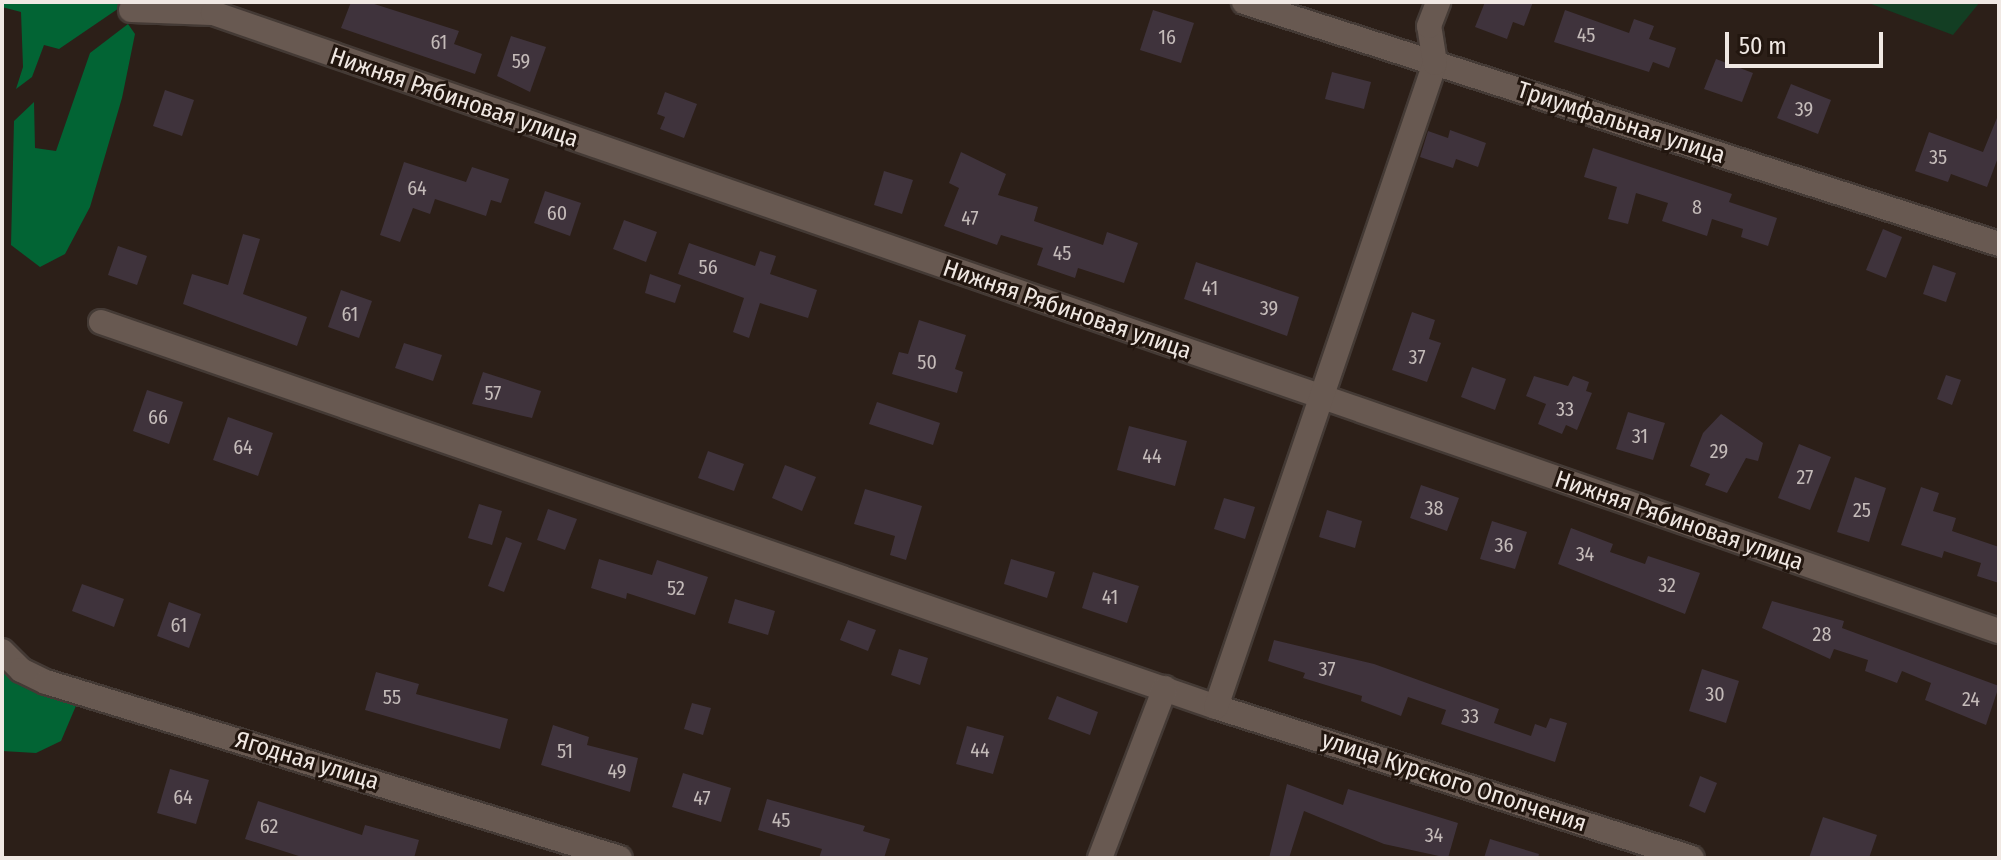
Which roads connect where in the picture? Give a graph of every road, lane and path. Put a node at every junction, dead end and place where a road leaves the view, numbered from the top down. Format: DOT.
graph roads {
  1 [pos="1244,2"];
  2 [pos="1438,2"];
  3 [pos="131,10"];
  4 [pos="1435,63"];
  5 [pos="1999,244"];
  6 [pos="101,322"];
  7 [pos="1318,397"];
  8 [pos="1999,631"];
  9 [pos="2,651"];
  10 [pos="1165,688"];
  11 [pos="1216,707"];
  12 [pos="620,858"];
  13 [pos="1100,858"];
  14 [pos="1692,858"];
  1 -- 4 [label="street, Триумфальная улица"];
  2 -- 4 [label="street"];
  3 -- 7 [label="street, Нижняя Рябиновая улица"];
  4 -- 5 [label="street, Триумфальная улица"];
  4 -- 7 [label="street"];
  6 -- 10 [label="street, улица Курского Ополчения"];
  7 -- 8 [label="street, Нижняя Рябиновая улица"];
  7 -- 11 [label="street"];
  9 -- 12 [label="street, Ягодная улица"];
  10 -- 11 [label="street, улица Курского Ополчения"];
  10 -- 13 [label="street"];
  11 -- 14 [label="street, улица Курского Ополчения"];
}
